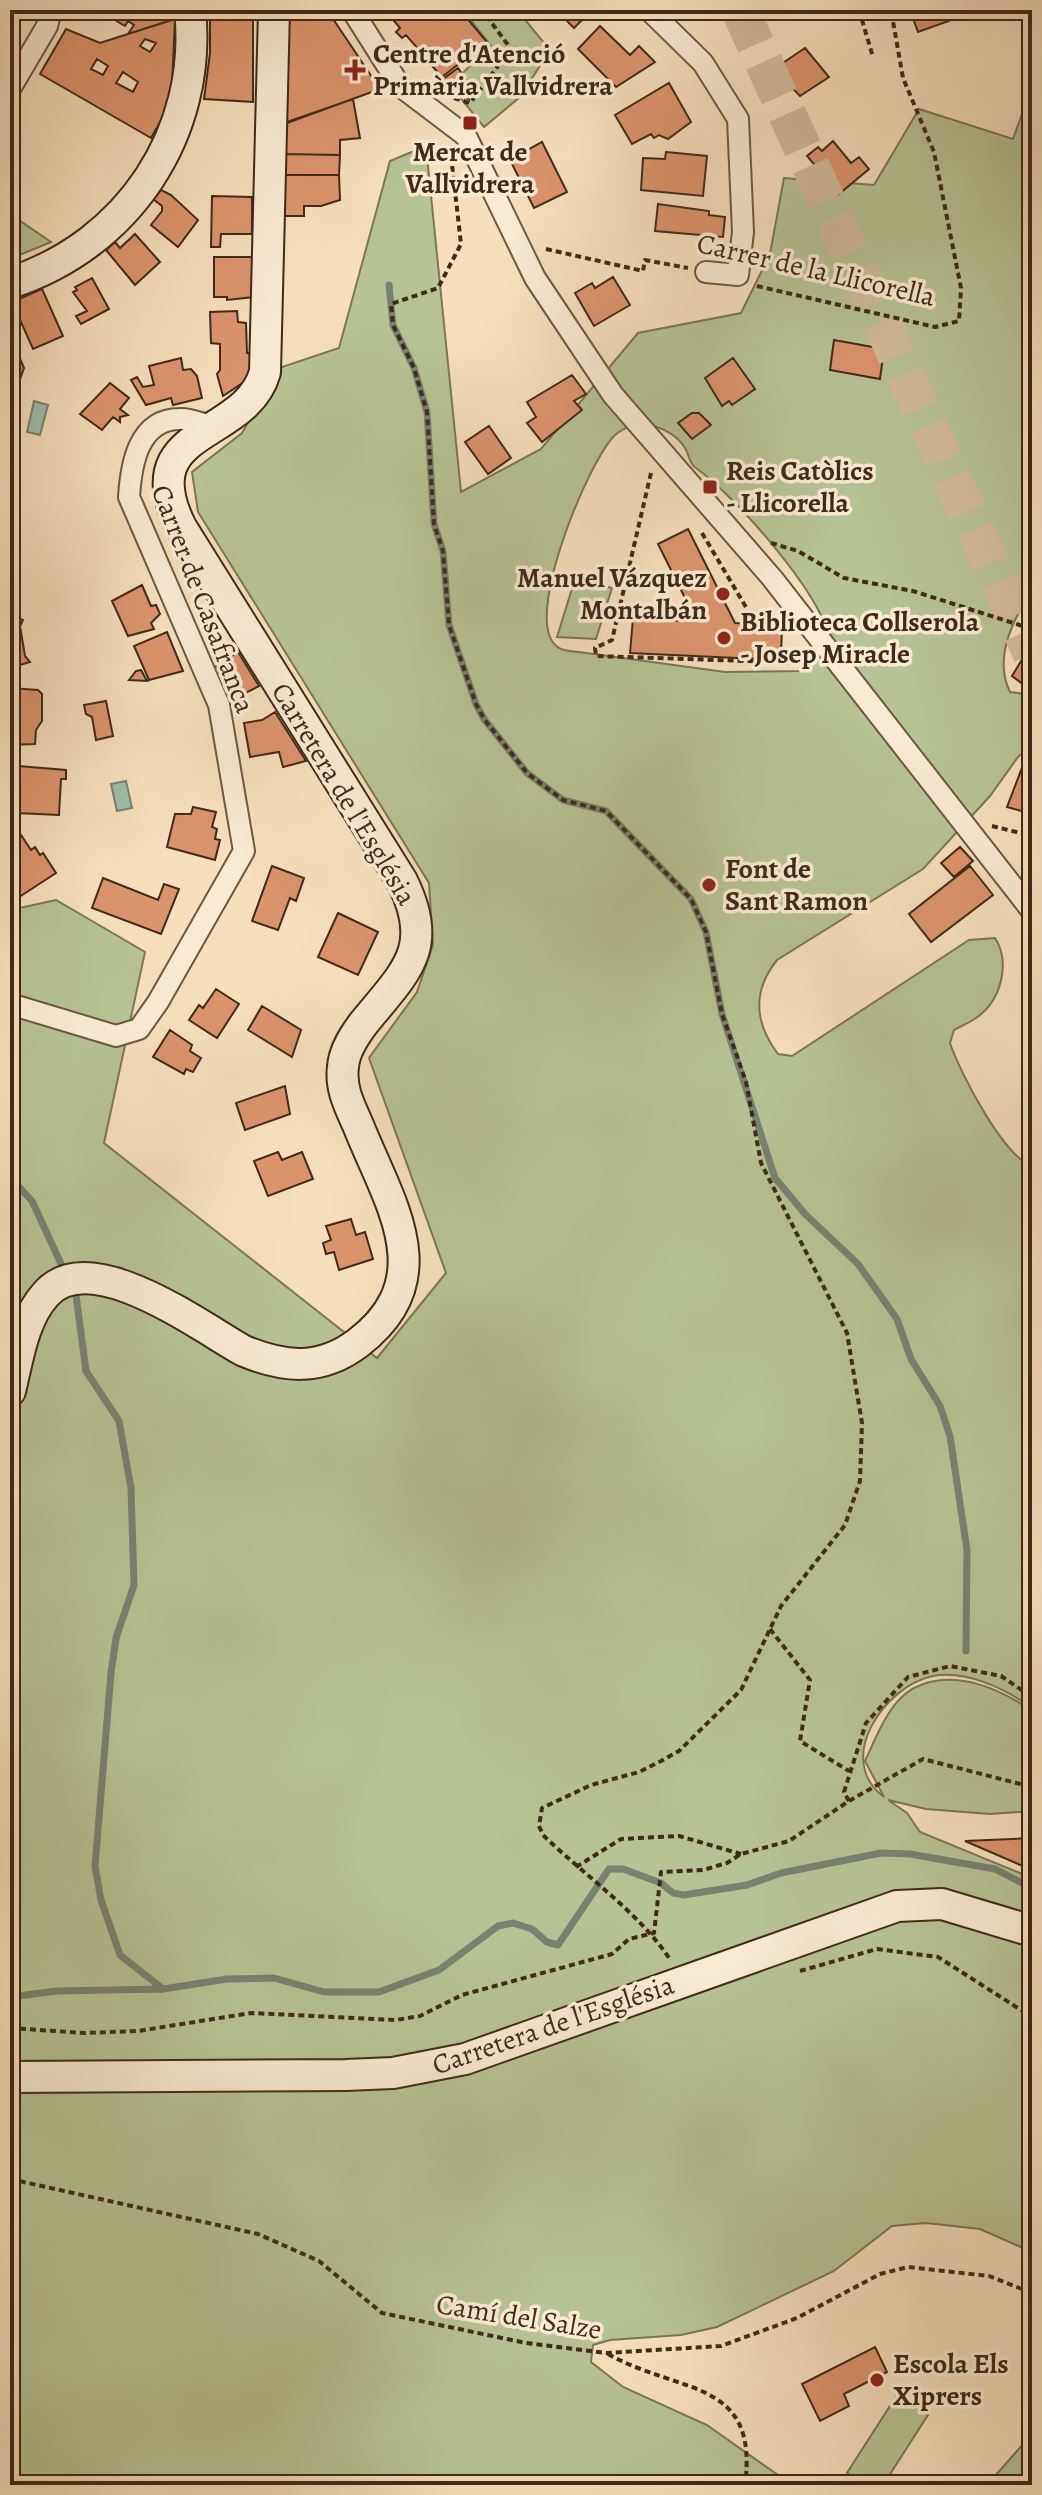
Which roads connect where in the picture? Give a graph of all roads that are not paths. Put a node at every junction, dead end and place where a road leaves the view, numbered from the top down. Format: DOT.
graph roads {
  1 [pos="190,10"];
  2 [pos="274,10"];
  3 [pos="352,10"];
  4 [pos="649,10"];
  5 [pos="46,14"];
  6 [pos="10,89"];
  7 [pos="706,272"];
  8 [pos="10,283"];
  9 [pos="211,426"];
  10 [pos="1032,911"];
  11 [pos="10,1004"];
  12 [pos="10,1391"];
  13 [pos="1032,1931"];
  14 [pos="10,2077"];
  1 -- 8 [label="main road"];
  2 -- 9 [label="main road, Carretera de l'Església"];
  3 -- 10 [label="street"];
  4 -- 7 [label="street, Carrer de la Llicorella"];
  5 -- 6 [label="street"];
  9 -- 11 [label="street, Carrer de Casafranca"];
  9 -- 12 [label="main road, Carretera de l'Església"];
  13 -- 14 [label="main road, Carretera de l'Església"];
}
